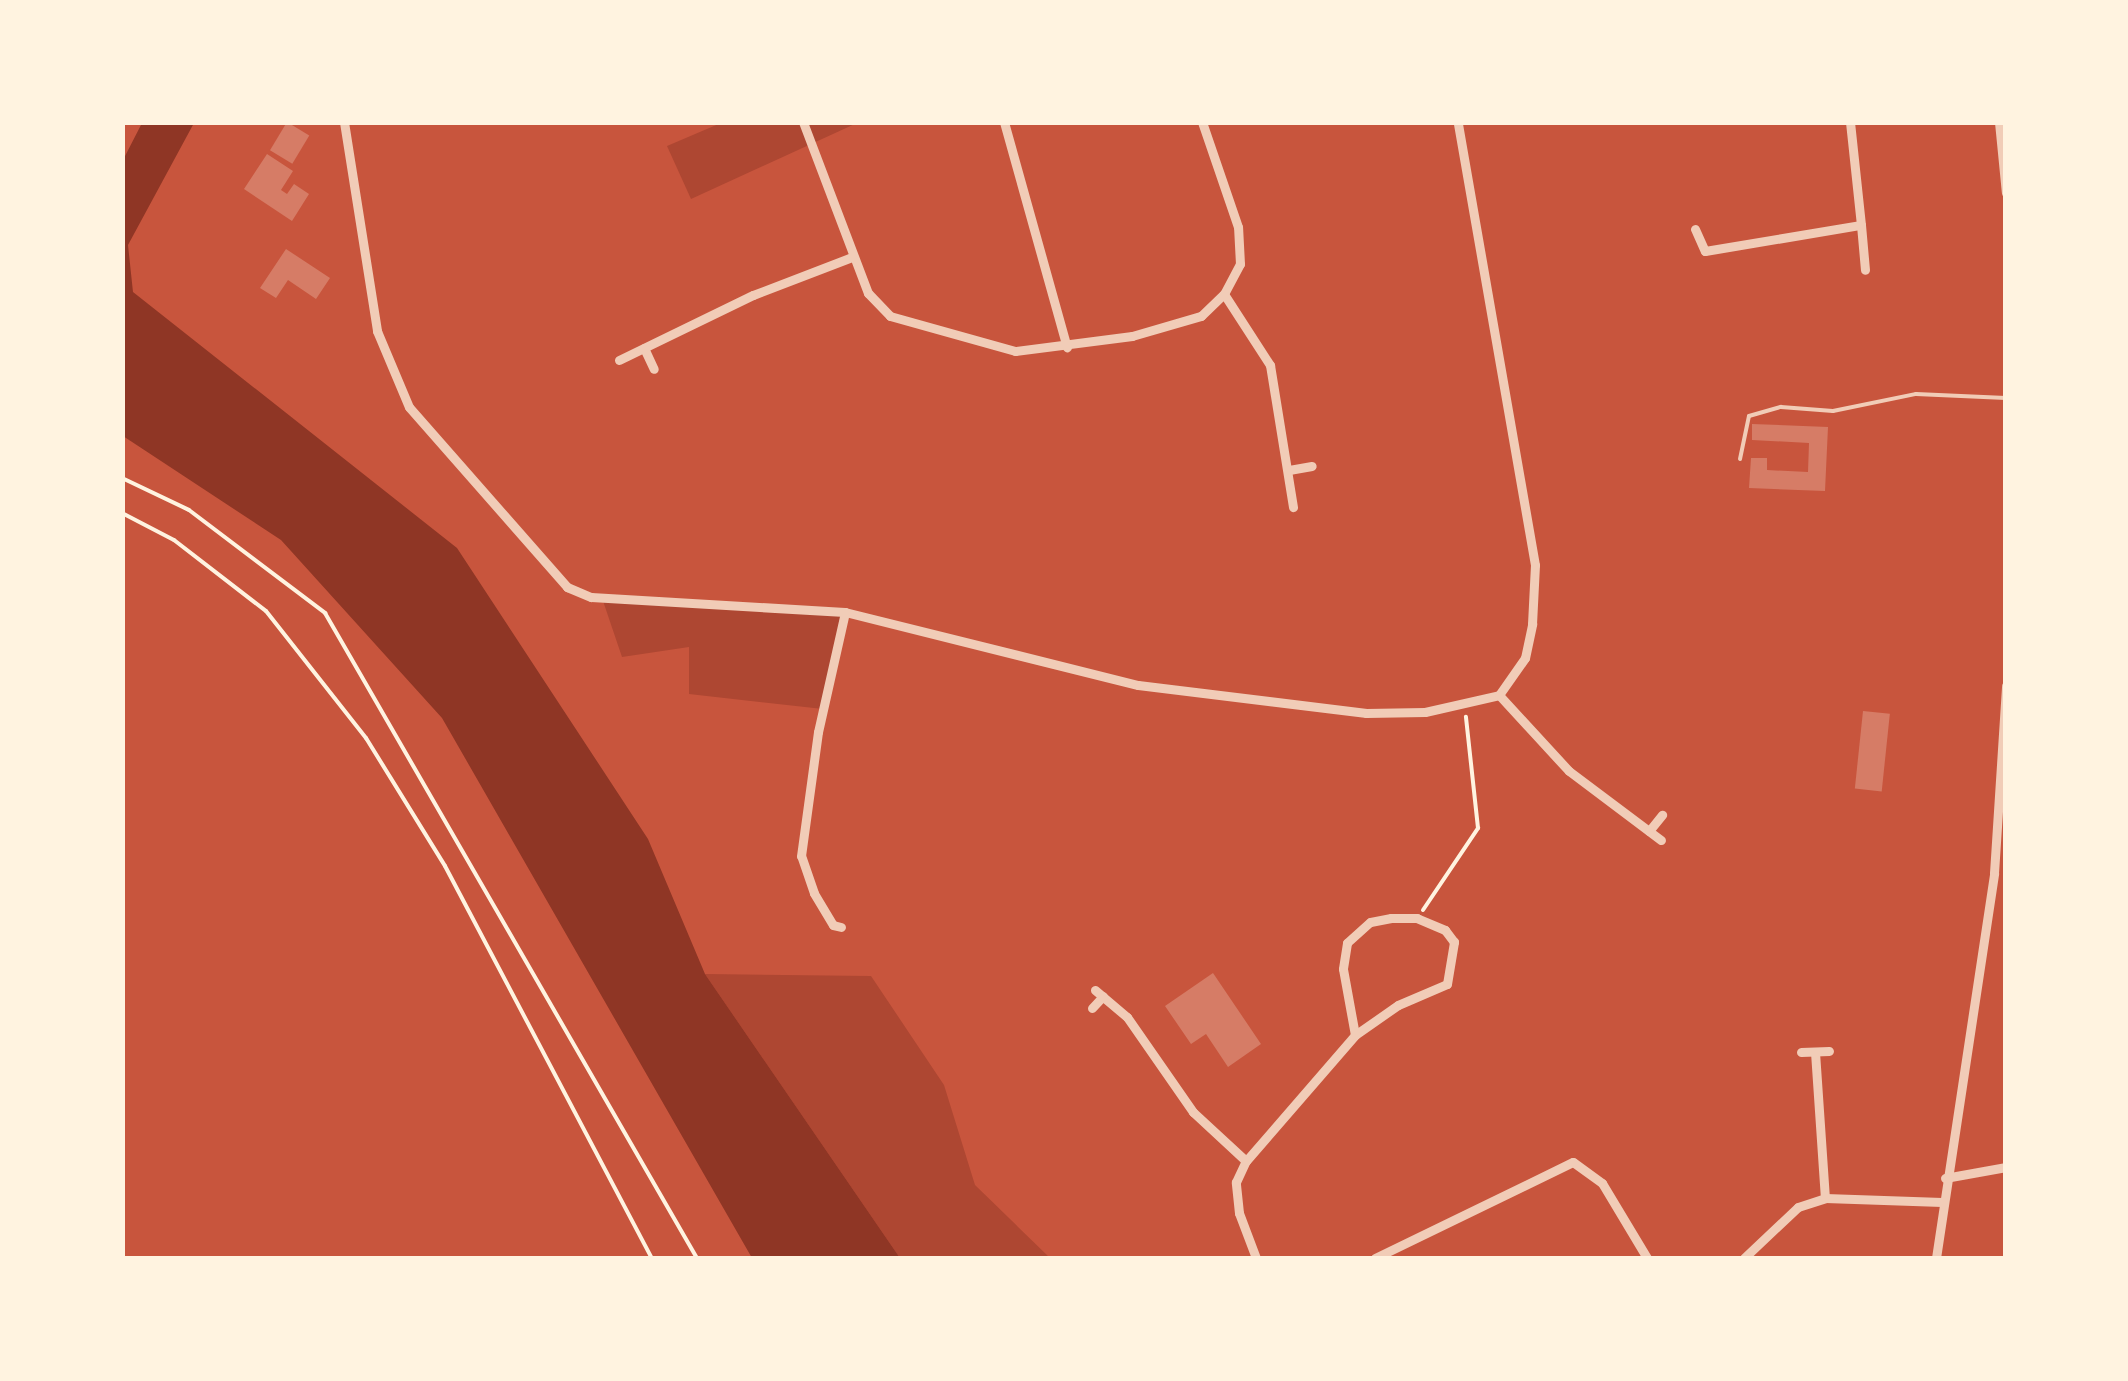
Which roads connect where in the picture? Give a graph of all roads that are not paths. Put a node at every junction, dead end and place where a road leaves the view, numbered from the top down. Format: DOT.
graph roads {
  1 [pos="344,122"];
  2 [pos="803,122"];
  3 [pos="1004,122"];
  4 [pos="1202,122"];
  5 [pos="1458,122"];
  6 [pos="1850,122"];
  7 [pos="2000,122"];
  8 [pos="2006,192"];
  9 [pos="1861,225"];
  10 [pos="1695,230"];
  11 [pos="852,257"];
  12 [pos="1865,270"];
  13 [pos="1224,294"];
  14 [pos="1067,347"];
  15 [pos="644,348"];
  16 [pos="619,360"];
  17 [pos="654,369"];
  18 [pos="2006,398"];
  19 [pos="1740,459"];
  20 [pos="1312,466"];
  21 [pos="1289,470"];
  22 [pos="1293,506"];
  23 [pos="846,612"];
  24 [pos="2006,685"];
  25 [pos="1500,695"];
  26 [pos="1662,815"];
  27 [pos="1649,831"];
  28 [pos="1661,840"];
  29 [pos="848,917"];
  30 [pos="1092,1008"];
  31 [pos="1356,1034"];
  32 [pos="1829,1051"];
  33 [pos="1802,1052"];
  34 [pos="1815,1052"];
  35 [pos="1246,1161"];
  36 [pos="2006,1166"];
  37 [pos="1945,1178"];
  38 [pos="1824,1198"];
  39 [pos="1942,1202"];
  40 [pos="1380,1257"];
  41 [pos="1256,1258"];
  42 [pos="1647,1258"];
  43 [pos="1744,1258"];
  44 [pos="1936,1258"];
  1 -- 23 [label="street"];
  2 -- 11 [label="street"];
  3 -- 14 [label="street"];
  4 -- 13 [label="street"];
  5 -- 25 [label="street"];
  6 -- 9 [label="street"];
  7 -- 8 [label="street"];
  9 -- 10 [label="street"];
  9 -- 12 [label="street"];
  11 -- 14 [label="street"];
  11 -- 15 [label="street"];
  13 -- 14 [label="street"];
  13 -- 21 [label="street"];
  15 -- 16 [label="street"];
  15 -- 17 [label="street"];
  18 -- 19 [label="lane"];
  20 -- 21 [label="street"];
  21 -- 22 [label="street"];
  23 -- 25 [label="street"];
  23 -- 29 [label="street"];
  24 -- 37 [label="street"];
  25 -- 27 [label="street"];
  26 -- 27 [label="street"];
  27 -- 28 [label="street"];
  30 -- 35 [label="street"];
  31 -- 31 [label="street"];
  31 -- 35 [label="street"];
  32 -- 34 [label="street"];
  33 -- 34 [label="street"];
  34 -- 38 [label="street"];
  35 -- 41 [label="street"];
  36 -- 37 [label="street"];
  37 -- 39 [label="street"];
  38 -- 39 [label="street"];
  38 -- 43 [label="street"];
  39 -- 44 [label="street"];
  40 -- 42 [label="street"];
}
